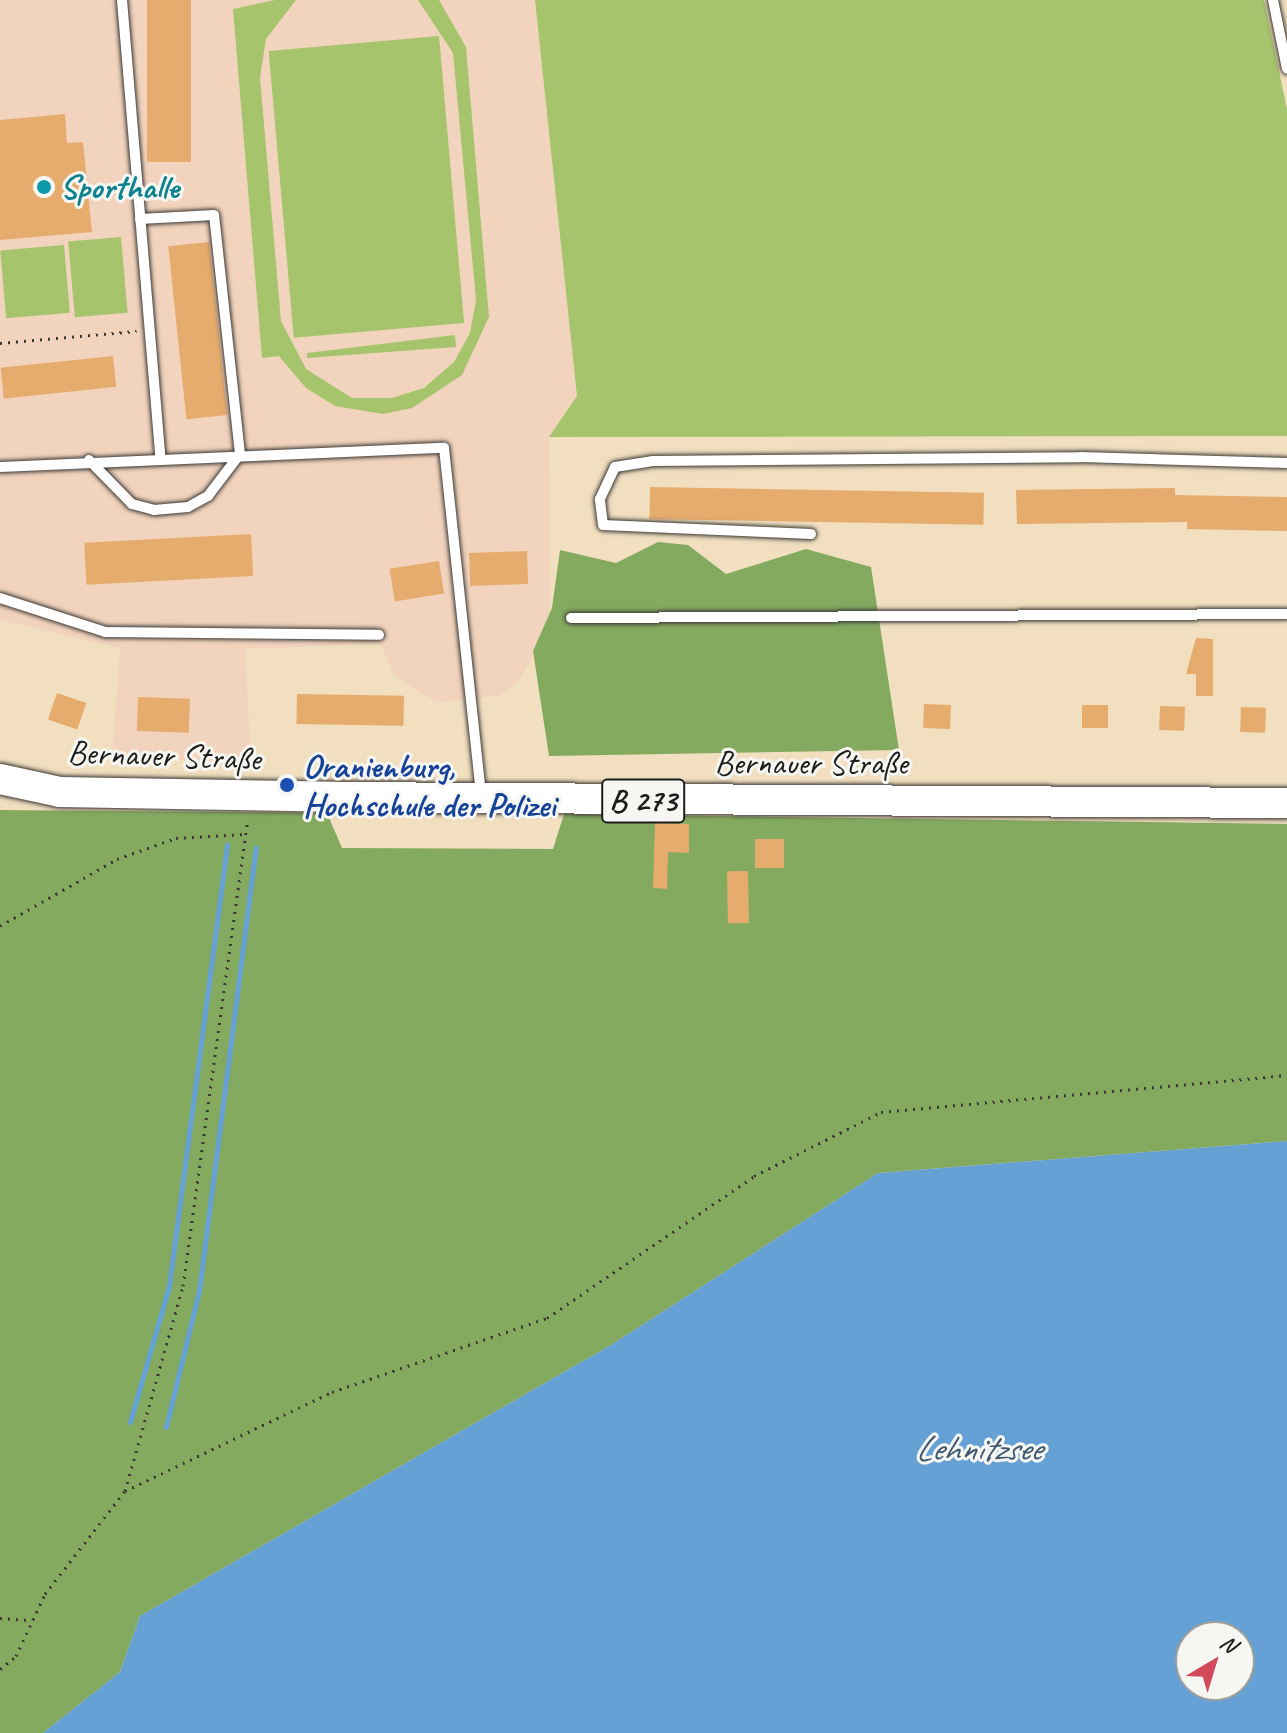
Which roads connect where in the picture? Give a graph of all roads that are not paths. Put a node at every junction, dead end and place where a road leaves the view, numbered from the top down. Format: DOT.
graph roads {
  1 [pos="122,0"];
  2 [pos="1273,0"];
  3 [pos="1287,69"];
  4 [pos="140,219"];
  5 [pos="240,454"];
  6 [pos="160,457"];
  7 [pos="89,460"];
  8 [pos="1287,463"];
  9 [pos="0,467"];
  10 [pos="811,534"];
  11 [pos="0,598"];
  12 [pos="1287,614"];
  13 [pos="571,618"];
  14 [pos="379,635"];
  15 [pos="0,779"];
  16 [pos="482,799"];
  17 [pos="1287,803"];
  1 -- 4 [label="lane"];
  2 -- 3 [label="lane"];
  4 -- 5 [label="lane"];
  4 -- 6 [label="lane"];
  5 -- 6 [label="lane"];
  5 -- 7 [label="lane"];
  5 -- 16 [label="lane"];
  6 -- 7 [label="lane"];
  7 -- 9 [label="lane"];
  8 -- 10 [label="lane"];
  11 -- 14 [label="lane"];
  12 -- 13 [label="lane"];
  15 -- 16 [label="main road, Bernauer Straße / B 273"];
  16 -- 17 [label="main road, Bernauer Straße / B 273"];
}
